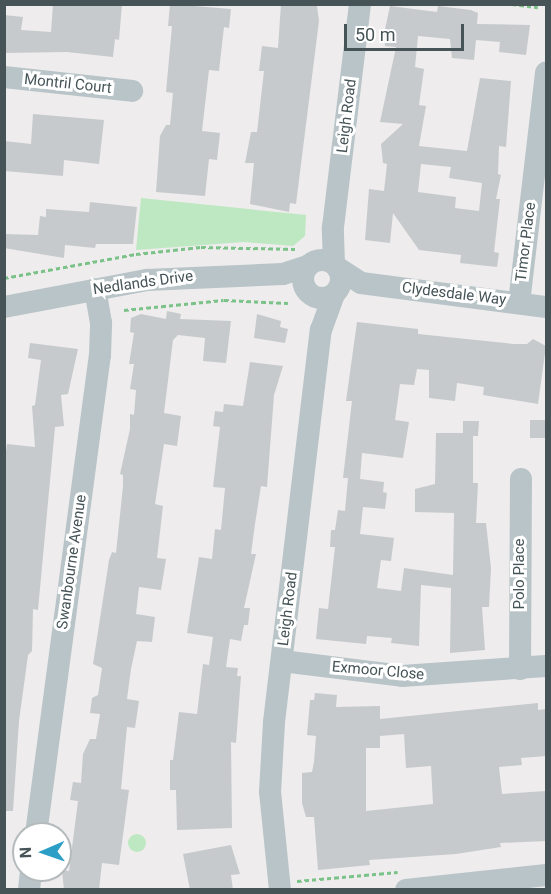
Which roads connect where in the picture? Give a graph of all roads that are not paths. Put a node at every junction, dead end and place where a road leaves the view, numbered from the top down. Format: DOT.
graph roads {
  1 [pos="360,4"];
  2 [pos="546,73"];
  3 [pos="4,77"];
  4 [pos="132,91"];
  5 [pos="283,274"];
  6 [pos="320,275"];
  7 [pos="95,290"];
  8 [pos="519,303"];
  9 [pos="4,307"];
  10 [pos="546,307"];
  11 [pos="521,479"];
  12 [pos="282,661"];
  13 [pos="546,666"];
  14 [pos="520,669"];
  15 [pos="38,822"];
  16 [pos="546,875"];
  17 [pos="494,885"];
  18 [pos="280,890"];
  19 [pos="406,890"];
  1 -- 6 [label="street, Leigh Road"];
  2 -- 8 [label="street, Timor Place"];
  3 -- 4 [label="street, Montril Court"];
  5 -- 6 [label="street, Clydesdale Way"];
  5 -- 7 [label="street, Nedlands Drive"];
  6 -- 8 [label="street, Clydesdale Way"];
  6 -- 12 [label="street, Leigh Road"];
  7 -- 9 [label="street, Nedlands Drive"];
  7 -- 15 [label="street, Swanbourne Avenue"];
  8 -- 10 [label="street, Clydesdale Way"];
  11 -- 14 [label="street, Polo Place"];
  12 -- 14 [label="street, Exmoor Close"];
  12 -- 18 [label="street, Leigh Road"];
  13 -- 14 [label="street, Exmoor Close"];
  16 -- 17 [label="street"];
  17 -- 19 [label="street"];
}
